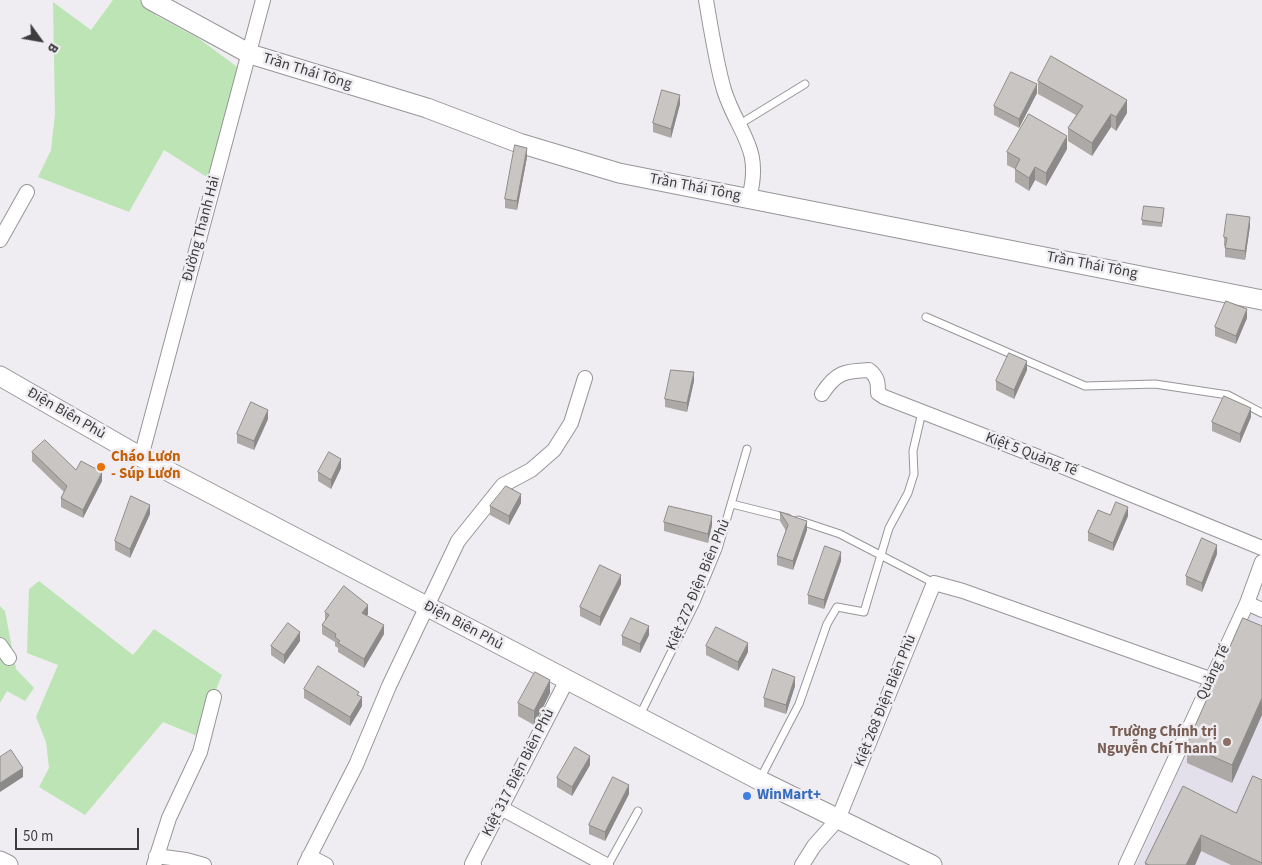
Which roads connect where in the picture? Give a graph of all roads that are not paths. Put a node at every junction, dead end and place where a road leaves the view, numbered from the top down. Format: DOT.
graph roads {
  1 [pos="151,0"];
  2 [pos="263,0"];
  3 [pos="706,0"];
  4 [pos="250,54"];
  5 [pos="805,84"];
  6 [pos="740,124"];
  7 [pos="27,192"];
  8 [pos="749,198"];
  9 [pos="0,240"];
  10 [pos="1262,300"];
  11 [pos="926,317"];
  12 [pos="0,376"];
  13 [pos="586,378"];
  14 [pos="822,394"];
  15 [pos="922,412"];
  16 [pos="1262,412"];
  17 [pos="747,449"];
  18 [pos="141,458"];
  19 [pos="732,504"];
  20 [pos="1262,548"];
  21 [pos="881,557"];
  22 [pos="1262,562"];
  23 [pos="934,583"];
  24 [pos="1247,603"];
  25 [pos="428,607"];
  26 [pos="1262,610"];
  27 [pos="0,645"];
  28 [pos="9,658"];
  29 [pos="1210,679"];
  30 [pos="566,680"];
  31 [pos="214,697"];
  32 [pos="639,718"];
  33 [pos="759,780"];
  34 [pos="501,808"];
  35 [pos="638,811"];
  36 [pos="838,819"];
  37 [pos="156,860"];
  38 [pos="307,860"];
  39 [pos="0,861"];
  40 [pos="8,865"];
  41 [pos="204,865"];
  42 [pos="326,865"];
  43 [pos="474,865"];
  44 [pos="607,865"];
  45 [pos="802,865"];
  46 [pos="932,865"];
  47 [pos="1126,865"];
  1 -- 4 [label="street, Trần Thái Tông"];
  2 -- 4 [label="street, Đường Thanh Hải"];
  3 -- 6 [label="street"];
  4 -- 8 [label="street, Trần Thái Tông"];
  4 -- 18 [label="street, Đường Thanh Hải"];
  5 -- 6 [label="lane"];
  6 -- 8 [label="street"];
  7 -- 9 [label="street"];
  8 -- 10 [label="street, Trần Thái Tông"];
  11 -- 16 [label="lane"];
  12 -- 18 [label="street, Điện Biên Phủ"];
  13 -- 25 [label="street"];
  14 -- 15 [label="street, Kiệt 5 Quảng Tế"];
  15 -- 20 [label="street, Kiệt 5 Quảng Tế"];
  15 -- 21 [label="lane"];
  17 -- 19 [label="lane, Kiệt 272 Điện Biên Phủ"];
  18 -- 25 [label="street, Điện Biên Phủ"];
  19 -- 21 [label="lane"];
  19 -- 32 [label="lane, Kiệt 272 Điện Biên Phủ"];
  21 -- 23 [label="lane"];
  21 -- 33 [label="lane"];
  22 -- 24 [label="street, Quảng Tế"];
  23 -- 29 [label="street"];
  23 -- 36 [label="street, Kiệt 268 Điện Biên Phủ"];
  24 -- 26 [label="street"];
  24 -- 29 [label="street, Quảng Tế"];
  25 -- 30 [label="street, Điện Biên Phủ"];
  25 -- 38 [label="street"];
  27 -- 28 [label="street"];
  29 -- 47 [label="street, Quảng Tế"];
  30 -- 32 [label="street, Điện Biên Phủ"];
  30 -- 34 [label="street, Kiệt 317 Điện Biên Phủ"];
  31 -- 37 [label="street"];
  32 -- 33 [label="street, Điện Biên Phủ"];
  33 -- 36 [label="street, Điện Biên Phủ"];
  34 -- 43 [label="street, Kiệt 317 Điện Biên Phủ"];
  34 -- 44 [label="street"];
  35 -- 44 [label="lane"];
  36 -- 45 [label="street, Kiệt 268 Điện Biên Phủ"];
  36 -- 46 [label="street, Điện Biên Phủ"];
  37 -- 41 [label="street"];
  38 -- 42 [label="street"];
  39 -- 40 [label="street"];
}
